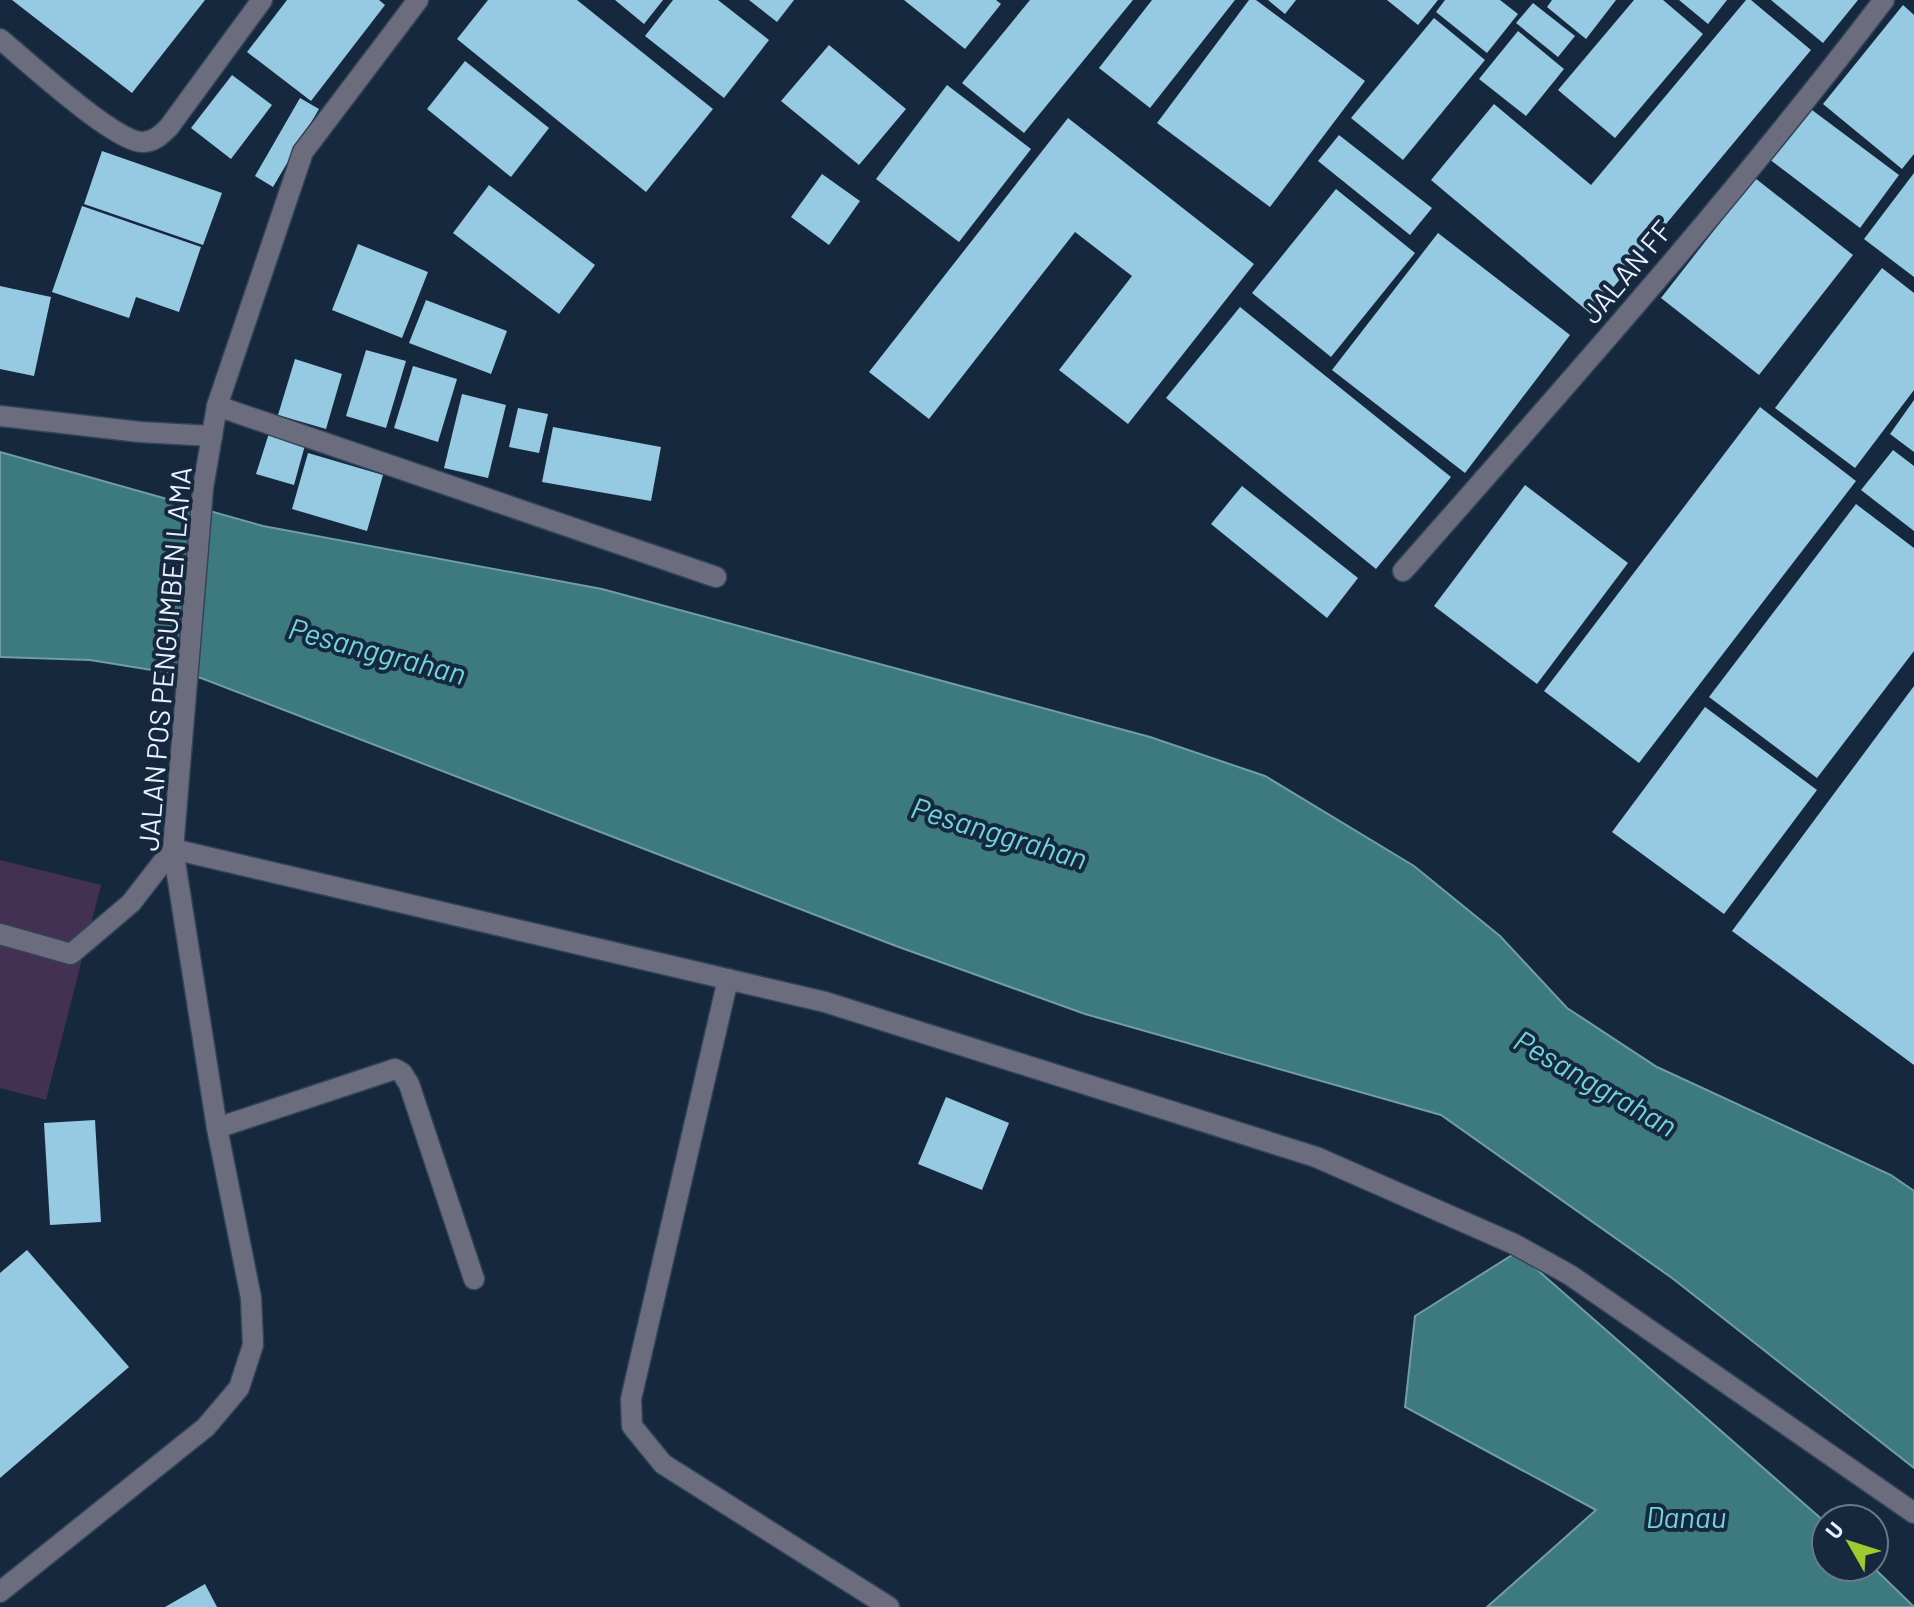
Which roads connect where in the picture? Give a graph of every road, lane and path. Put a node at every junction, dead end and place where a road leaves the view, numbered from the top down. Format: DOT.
graph roads {
  1 [pos="262,0"];
  2 [pos="418,0"];
  3 [pos="1884,0"];
  4 [pos="0,39"];
  5 [pos="217,406"];
  6 [pos="0,416"];
  7 [pos="212,436"];
  8 [pos="1403,571"];
  9 [pos="716,577"];
  10 [pos="173,849"];
  11 [pos="0,934"];
  12 [pos="728,979"];
  13 [pos="217,1128"];
  14 [pos="474,1279"];
  15 [pos="1914,1513"];
  16 [pos="0,1592"];
  17 [pos="0,1600"];
  18 [pos="5,1607"];
  19 [pos="889,1607"];
  1 -- 4 [label="street"];
  2 -- 5 [label="street, JALAN POS PENGUMBEN LAMA"];
  3 -- 8 [label="street, JALAN FF"];
  5 -- 7 [label="street, JALAN POS PENGUMBEN LAMA"];
  5 -- 9 [label="street"];
  6 -- 7 [label="street"];
  7 -- 10 [label="street, JALAN POS PENGUMBEN LAMA"];
  10 -- 11 [label="street"];
  10 -- 12 [label="street"];
  10 -- 13 [label="street, JALAN POS PENGUMBEN LAMA"];
  12 -- 15 [label="street"];
  12 -- 19 [label="street"];
  13 -- 14 [label="street"];
  13 -- 16 [label="street, JALAN POS PENGUMBEN LAMA"];
  17 -- 18 [label="street"];
}
